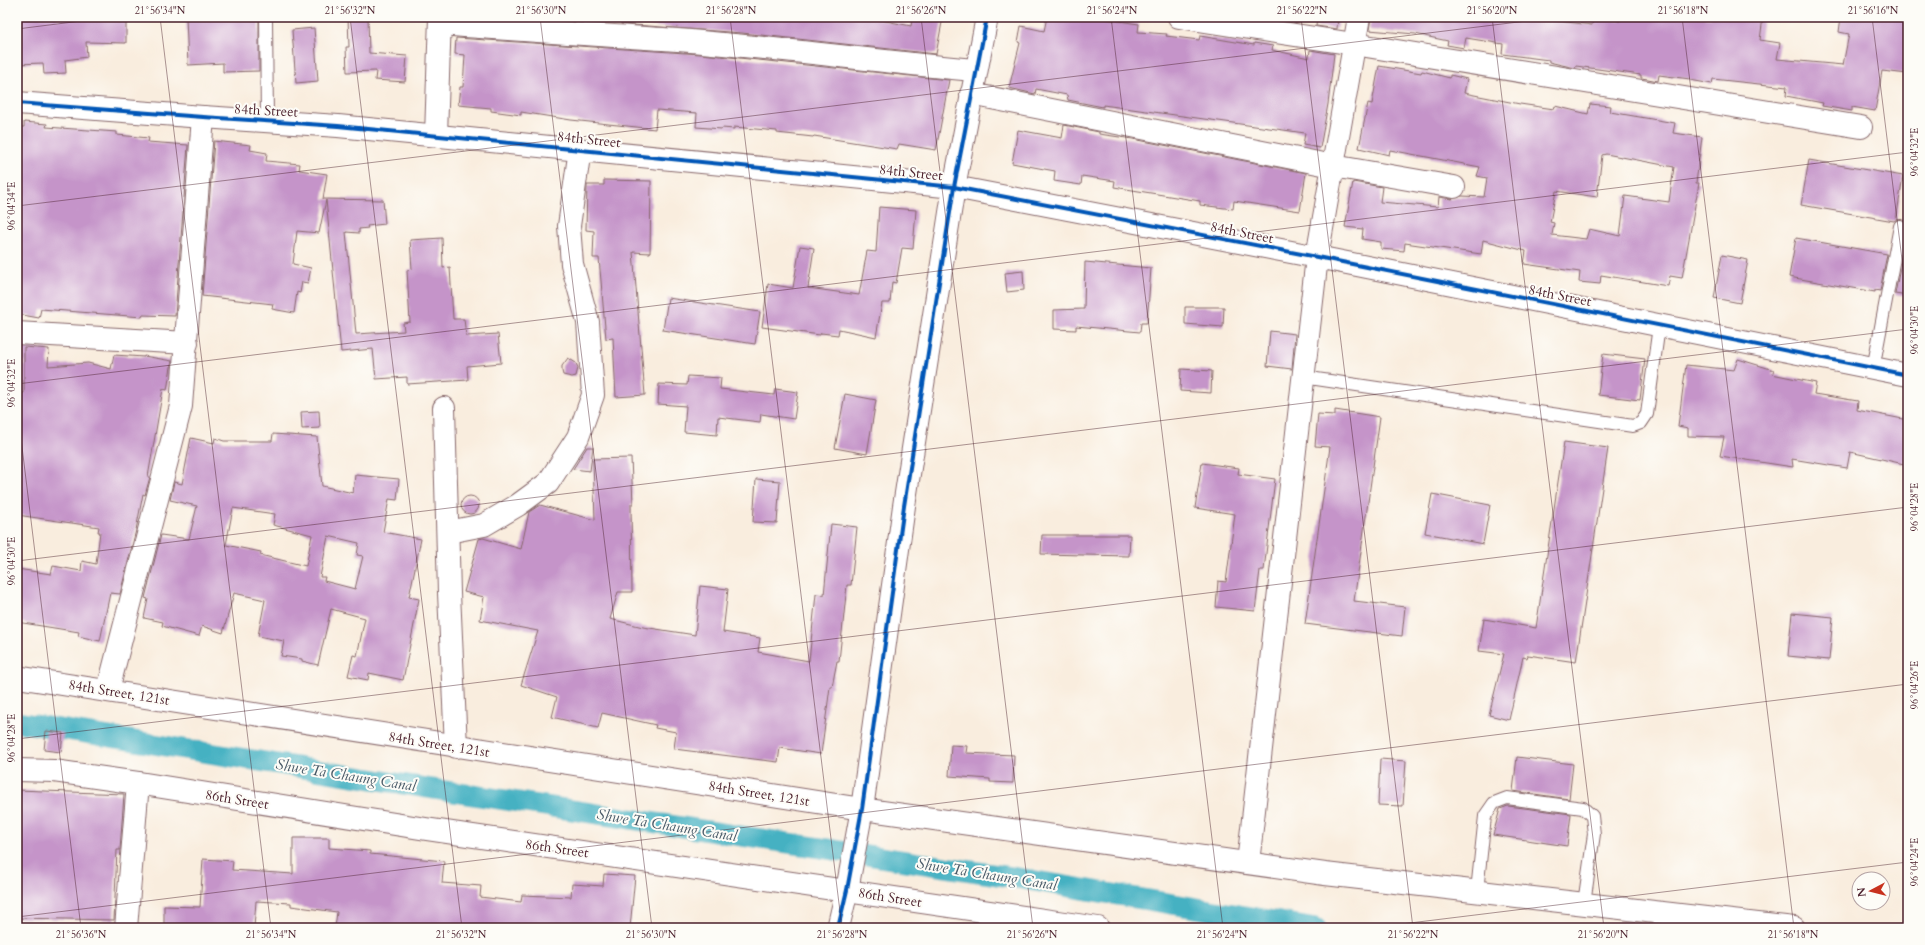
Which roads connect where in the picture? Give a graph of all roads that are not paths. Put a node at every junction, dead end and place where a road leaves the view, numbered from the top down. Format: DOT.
graph roads {
  1 [pos="266,17"];
  2 [pos="987,17"];
  3 [pos="1179,17"];
  4 [pos="1359,17"];
  5 [pos="440,21"];
  6 [pos="1354,44"];
  7 [pos="975,70"];
  8 [pos="970,94"];
  9 [pos="17,103"];
  10 [pos="203,118"];
  11 [pos="266,121"];
  12 [pos="1861,127"];
  13 [pos="436,135"];
  14 [pos="580,149"];
  15 [pos="1332,166"];
  16 [pos="954,187"];
  17 [pos="1454,187"];
  18 [pos="1900,226"];
  19 [pos="1317,257"];
  20 [pos="1659,326"];
  21 [pos="17,333"];
  22 [pos="187,344"];
  23 [pos="1873,369"];
  24 [pos="1908,375"];
  25 [pos="1303,377"];
  26 [pos="444,408"];
  27 [pos="448,532"];
  28 [pos="17,677"];
  29 [pos="108,690"];
  30 [pos="456,747"];
  31 [pos="17,770"];
  32 [pos="138,783"];
  33 [pos="861,812"];
  34 [pos="1248,863"];
  35 [pos="847,889"];
  36 [pos="1477,891"];
  37 [pos="1584,903"];
  38 [pos="126,928"];
  39 [pos="838,928"];
  40 [pos="1098,928"];
  41 [pos="1794,928"];
  1 -- 11 [label="lane"];
  2 -- 7 [label="street"];
  3 -- 6 [label="street"];
  4 -- 6 [label="street"];
  5 -- 7 [label="street"];
  5 -- 13 [label="street"];
  6 -- 12 [label="street"];
  6 -- 15 [label="street"];
  7 -- 8 [label="street"];
  8 -- 15 [label="street"];
  8 -- 16 [label="street"];
  9 -- 10 [label="street, 84th Street"];
  10 -- 11 [label="street, 84th Street"];
  10 -- 22 [label="street"];
  11 -- 13 [label="street, 84th Street"];
  13 -- 14 [label="street, 84th Street"];
  14 -- 16 [label="street, 84th Street"];
  14 -- 27 [label="street"];
  15 -- 17 [label="street"];
  15 -- 19 [label="street"];
  16 -- 19 [label="street, 84th Street"];
  16 -- 33 [label="street"];
  18 -- 23 [label="lane"];
  19 -- 20 [label="street, 84th Street"];
  19 -- 25 [label="street"];
  20 -- 23 [label="street, 84th Street"];
  20 -- 25 [label="lane"];
  21 -- 22 [label="street"];
  22 -- 29 [label="street"];
  23 -- 24 [label="street, 84th Street"];
  25 -- 34 [label="street"];
  26 -- 27 [label="street"];
  27 -- 30 [label="street"];
  28 -- 29 [label="street, 84th Street, 121st"];
  29 -- 30 [label="street, 84th Street, 121st"];
  30 -- 33 [label="street, 84th Street, 121st"];
  31 -- 32 [label="street, 86th Street"];
  32 -- 35 [label="street, 86th Street"];
  32 -- 38 [label="street"];
  33 -- 34 [label="street, 84th Street, 121st"];
  33 -- 35 [label="street"];
  34 -- 36 [label="street, 84th Street, 121st"];
  35 -- 39 [label="street"];
  35 -- 40 [label="street, 86th Street"];
  36 -- 37 [label="street, 84th Street, 121st"];
  36 -- 37 [label="lane"];
  37 -- 41 [label="street, 84th Street, 121st"];
}
